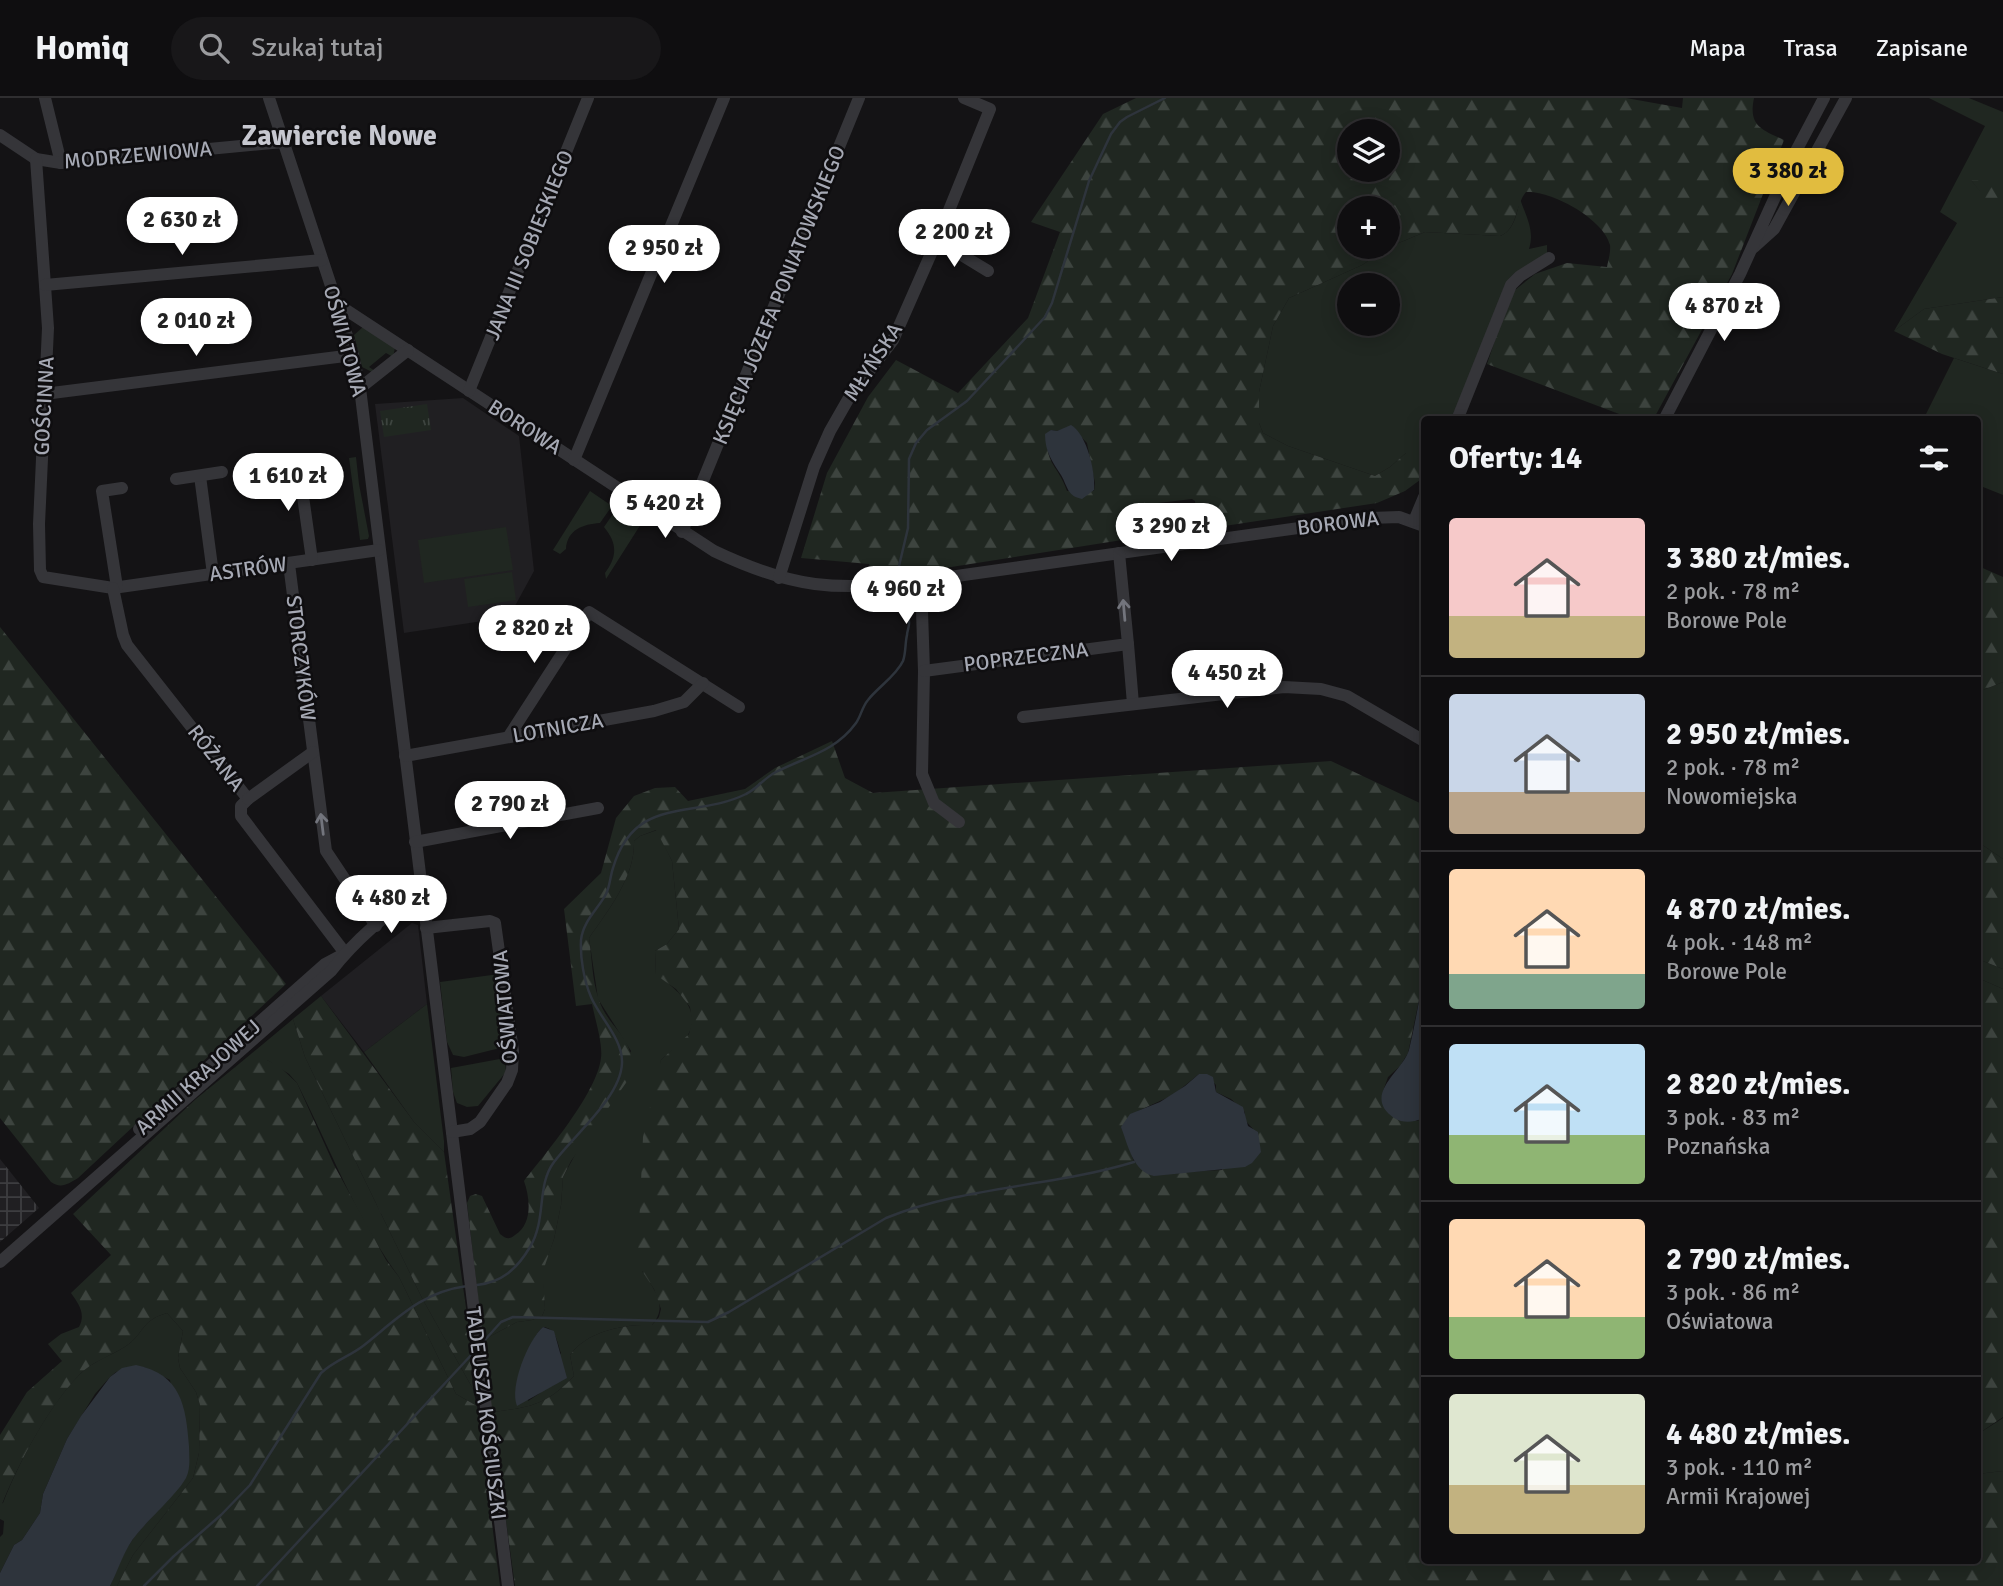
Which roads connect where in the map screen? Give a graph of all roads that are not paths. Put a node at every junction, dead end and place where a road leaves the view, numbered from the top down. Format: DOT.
graph roads {
  1 [pos="46,98"];
  2 [pos="269,98"];
  3 [pos="588,98"];
  4 [pos="724,98"];
  5 [pos="859,98"];
  6 [pos="964,98"];
  7 [pos="1824,98"];
  8 [pos="1846,98"];
  9 [pos="0,135"];
  10 [pos="283,142"];
  11 [pos="36,159"];
  12 [pos="61,163"];
  13 [pos="937,240"];
  14 [pos="1751,249"];
  15 [pos="1549,258"];
  16 [pos="322,260"];
  17 [pos="988,271"];
  18 [pos="45,285"];
  19 [pos="337,304"];
  20 [pos="408,350"];
  21 [pos="353,355"];
  22 [pos="359,388"];
  23 [pos="469,391"];
  24 [pos="44,394"];
  25 [pos="1459,416"];
  26 [pos="1666,416"];
  27 [pos="316,459"];
  28 [pos="574,460"];
  29 [pos="298,461"];
  30 [pos="275,464"];
  31 [pos="222,472"];
  32 [pos="200,476"];
  33 [pos="176,479"];
  34 [pos="122,488"];
  35 [pos="1419,524"];
  36 [pos="682,532"];
  37 [pos="379,550"];
  38 [pos="1119,553"];
  39 [pos="312,560"];
  40 [pos="289,564"];
  41 [pos="213,574"];
  42 [pos="779,578"];
  43 [pos="916,581"];
  44 [pos="115,588"];
  45 [pos="1128,644"];
  46 [pos="924,671"];
  47 [pos="703,683"];
  48 [pos="1133,704"];
  49 [pos="739,707"];
  50 [pos="1023,717"];
  51 [pos="509,736"];
  52 [pos="1421,739"];
  53 [pos="313,752"];
  54 [pos="405,756"];
  55 [pos="248,799"];
  56 [pos="598,808"];
  57 [pos="959,821"];
  58 [pos="415,842"];
  59 [pos="421,893"];
  60 [pos="376,926"];
  61 [pos="426,928"];
  62 [pos="345,953"];
  63 [pos="452,1132"];
  64 [pos="465,1240"];
  65 [pos="0,1262"];
  66 [pos="508,1586"];
  1 -- 12 [label="street"];
  2 -- 10 [label="street, OŚWIATOWA"];
  3 -- 23 [label="street, JANA III SOBIESKIEGO"];
  4 -- 28 [label="street"];
  5 -- 36 [label="street, KSIĘCIA JÓZEFA PONIATOWSKIEGO"];
  6 -- 13 [label="street, MŁYŃSKA"];
  7 -- 14 [label="street"];
  8 -- 14 [label="street"];
  9 -- 11 [label="street, MODRZEWIOWA"];
  10 -- 12 [label="street, MODRZEWIOWA"];
  10 -- 16 [label="street, OŚWIATOWA"];
  11 -- 12 [label="street, MODRZEWIOWA"];
  11 -- 18 [label="street, GOŚCINNA"];
  13 -- 17 [label="street"];
  13 -- 42 [label="street, MŁYŃSKA"];
  14 -- 26 [label="street"];
  15 -- 25 [label="street"];
  16 -- 18 [label="street"];
  16 -- 19 [label="street, OŚWIATOWA"];
  18 -- 24 [label="street, GOŚCINNA"];
  19 -- 20 [label="street, BOROWA"];
  19 -- 21 [label="street, OŚWIATOWA"];
  20 -- 22 [label="street"];
  20 -- 23 [label="street, BOROWA"];
  21 -- 22 [label="street, OŚWIATOWA"];
  21 -- 24 [label="street"];
  22 -- 37 [label="street, OŚWIATOWA"];
  23 -- 28 [label="street, BOROWA"];
  24 -- 44 [label="street, GOŚCINNA"];
  27 -- 29 [label="street"];
  28 -- 36 [label="street, BOROWA"];
  29 -- 30 [label="street"];
  29 -- 39 [label="street"];
  31 -- 32 [label="street"];
  32 -- 33 [label="street"];
  32 -- 41 [label="street"];
  34 -- 44 [label="street, RÓŻANA"];
  35 -- 38 [label="street, BOROWA"];
  36 -- 42 [label="street, BOROWA"];
  37 -- 39 [label="street, ASTRÓW"];
  37 -- 54 [label="street, OŚWIATOWA"];
  38 -- 43 [label="street, BOROWA"];
  45 -- 38 [label="street, one-way"];
  39 -- 40 [label="street, ASTRÓW"];
  40 -- 41 [label="street, ASTRÓW"];
  40 -- 53 [label="street, STORCZYKÓW"];
  41 -- 44 [label="street, ASTRÓW"];
  42 -- 43 [label="street, BOROWA"];
  43 -- 46 [label="street"];
  44 -- 55 [label="street, RÓŻANA"];
  45 -- 46 [label="street, POPRZECZNA"];
  45 -- 48 [label="street"];
  46 -- 57 [label="street"];
  47 -- 49 [label="street"];
  47 -- 51 [label="street, LOTNICZA"];
  47 -- 51 [label="street"];
  48 -- 50 [label="street"];
  48 -- 52 [label="street"];
  51 -- 54 [label="street, LOTNICZA"];
  53 -- 55 [label="street"];
  60 -- 53 [label="street, STORCZYKÓW, one-way"];
  54 -- 58 [label="street, OŚWIATOWA"];
  55 -- 62 [label="street, RÓŻANA"];
  56 -- 58 [label="street"];
  58 -- 59 [label="street, OŚWIATOWA"];
  59 -- 60 [label="street, ARMII KRAJOWEJ"];
  59 -- 61 [label="street, OŚWIATOWA"];
  60 -- 62 [label="street, ARMII KRAJOWEJ"];
  61 -- 63 [label="street, OŚWIATOWA"];
  61 -- 63 [label="street, OŚWIATOWA"];
  62 -- 65 [label="street, ARMII KRAJOWEJ"];
  63 -- 64 [label="street, OŚWIATOWA"];
  64 -- 66 [label="street, TADEUSZA KOŚCIUSZKI"];
}
